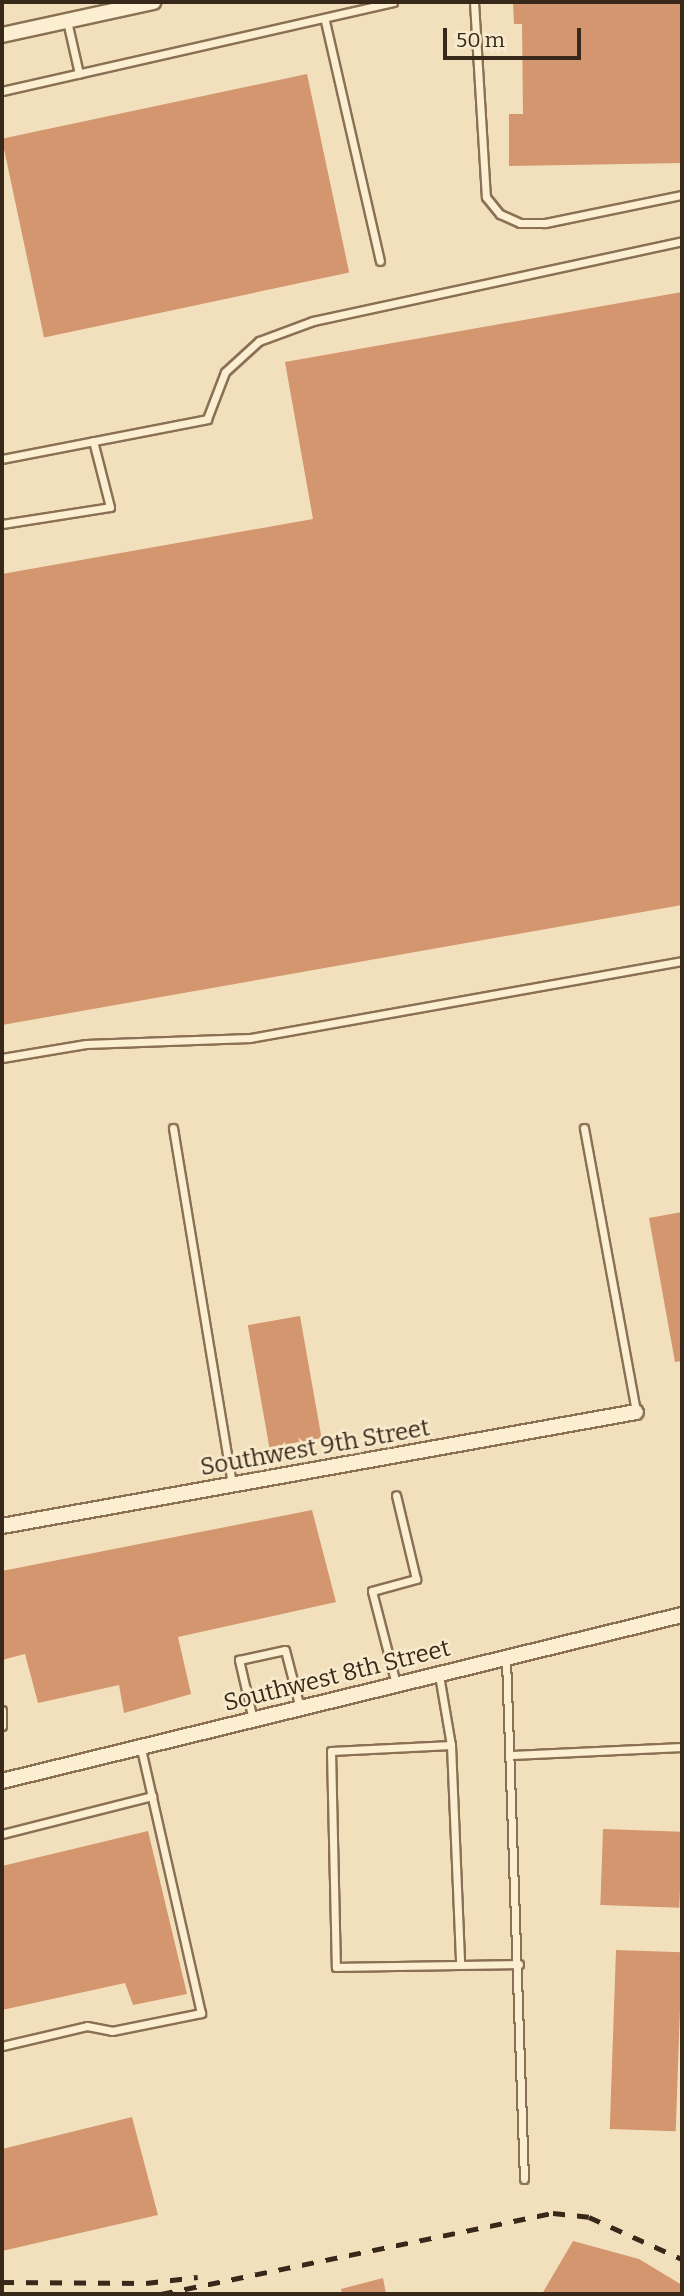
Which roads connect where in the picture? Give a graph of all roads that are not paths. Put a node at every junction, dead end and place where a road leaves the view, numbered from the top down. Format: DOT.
graph roads {
  1 [pos="153,2"];
  2 [pos="393,2"];
  3 [pos="474,2"];
  4 [pos="67,20"];
  5 [pos="325,21"];
  6 [pos="2,35"];
  7 [pos="79,74"];
  8 [pos="2,91"];
  9 [pos="682,195"];
  10 [pos="682,241"];
  11 [pos="380,261"];
  12 [pos="93,441"];
  13 [pos="2,459"];
  14 [pos="2,524"];
  15 [pos="682,961"];
  16 [pos="2,1058"];
  17 [pos="173,1128"];
  18 [pos="584,1128"];
  19 [pos="636,1412"];
  20 [pos="233,1486"];
  21 [pos="396,1495"];
  22 [pos="2,1525"];
  23 [pos="682,1615"];
  24 [pos="506,1658"];
  25 [pos="439,1674"];
  26 [pos="396,1685"];
  27 [pos="300,1708"];
  28 [pos="2,1710"];
  29 [pos="253,1720"];
  30 [pos="2,1726"];
  31 [pos="451,1745"];
  32 [pos="141,1747"];
  33 [pos="682,1748"];
  34 [pos="512,1755"];
  35 [pos="2,1781"];
  36 [pos="152,1796"];
  37 [pos="2,1834"];
  38 [pos="460,1964"];
  39 [pos="519,1964"];
  40 [pos="2,2046"];
  41 [pos="524,2179"];
  1 -- 4 [label="street"];
  2 -- 5 [label="lane"];
  3 -- 9 [label="lane"];
  4 -- 6 [label="street"];
  4 -- 7 [label="lane"];
  5 -- 7 [label="lane"];
  5 -- 11 [label="lane"];
  7 -- 8 [label="lane"];
  10 -- 12 [label="lane"];
  12 -- 13 [label="lane"];
  12 -- 14 [label="lane"];
  15 -- 16 [label="lane"];
  17 -- 20 [label="lane"];
  18 -- 19 [label="lane"];
  19 -- 20 [label="street, Southwest 9th Street"];
  20 -- 22 [label="street, Southwest 9th Street"];
  21 -- 26 [label="lane"];
  23 -- 24 [label="street, Southwest 8th Street"];
  24 -- 25 [label="street, Southwest 8th Street"];
  24 -- 34 [label="lane"];
  25 -- 26 [label="street, Southwest 8th Street"];
  25 -- 31 [label="lane"];
  26 -- 27 [label="street, Southwest 8th Street"];
  27 -- 29 [label="street, Southwest 8th Street"];
  27 -- 29 [label="lane"];
  28 -- 30 [label="lane"];
  29 -- 32 [label="street, Southwest 8th Street"];
  31 -- 38 [label="lane"];
  31 -- 38 [label="lane"];
  32 -- 35 [label="street, Southwest 8th Street"];
  32 -- 36 [label="lane"];
  33 -- 34 [label="lane"];
  34 -- 39 [label="lane"];
  36 -- 37 [label="lane"];
  36 -- 40 [label="lane"];
  38 -- 39 [label="lane"];
  39 -- 41 [label="lane"];
}
